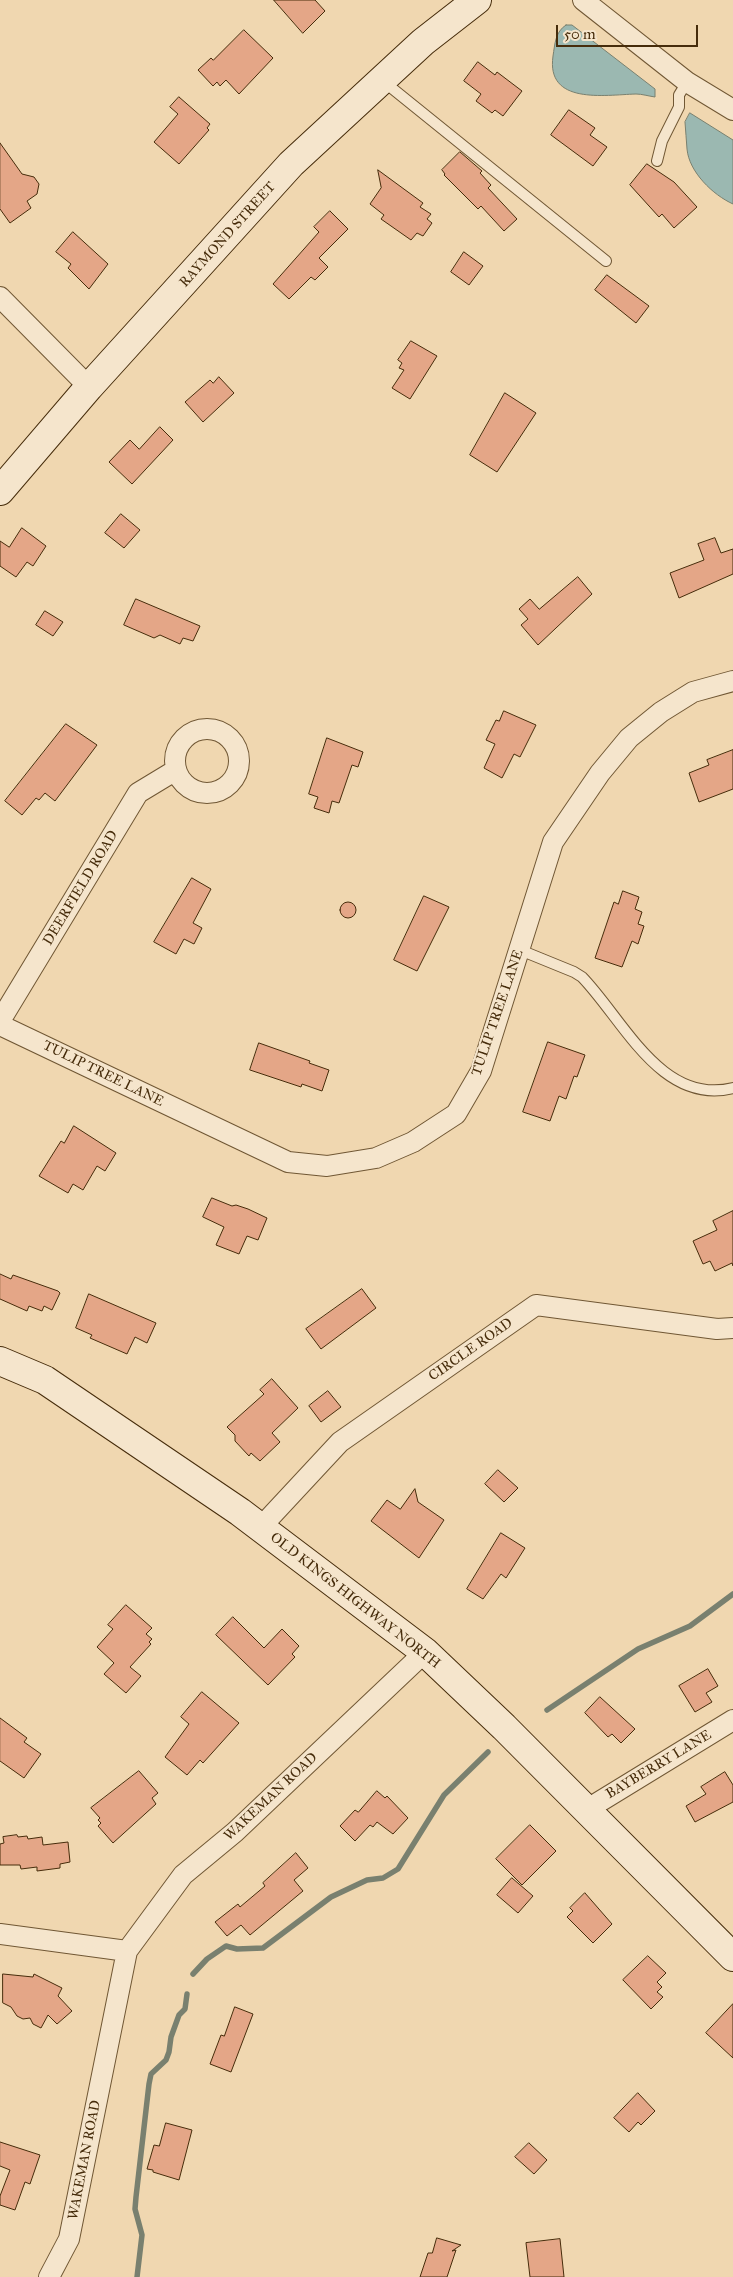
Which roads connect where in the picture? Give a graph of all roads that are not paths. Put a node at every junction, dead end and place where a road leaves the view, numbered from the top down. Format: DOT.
graph roads {
  1 [pos="477,0"];
  2 [pos="583,0"];
  3 [pos="381,80"];
  4 [pos="687,82"];
  5 [pos="733,110"];
  6 [pos="657,161"];
  7 [pos="606,261"];
  8 [pos="0,297"];
  9 [pos="89,387"];
  10 [pos="0,491"];
  11 [pos="733,681"];
  12 [pos="176,770"];
  13 [pos="520,950"];
  14 [pos="0,1021"];
  15 [pos="0,1025"];
  16 [pos="733,1088"];
  17 [pos="733,1328"];
  18 [pos="0,1361"];
  19 [pos="260,1528"];
  20 [pos="425,1652"];
  21 [pos="733,1720"];
  22 [pos="586,1810"];
  23 [pos="0,1934"];
  24 [pos="127,1951"];
  25 [pos="733,1957"];
  26 [pos="50,2277"];
  1 -- 3 [label="main road, RAYMOND STREET"];
  2 -- 4 [label="street"];
  3 -- 7 [label="lane"];
  3 -- 9 [label="main road, RAYMOND STREET"];
  4 -- 5 [label="street"];
  4 -- 6 [label="lane"];
  8 -- 9 [label="street"];
  9 -- 10 [label="main road, RAYMOND STREET"];
  11 -- 13 [label="street, TULIP TREE LANE"];
  12 -- 14 [label="street, DEERFIELD ROAD"];
  13 -- 15 [label="street, TULIP TREE LANE"];
  13 -- 16 [label="lane"];
  17 -- 19 [label="street, CIRCLE ROAD"];
  18 -- 19 [label="main road, OLD KINGS HIGHWAY NORTH"];
  19 -- 20 [label="main road, OLD KINGS HIGHWAY NORTH"];
  20 -- 22 [label="main road, OLD KINGS HIGHWAY NORTH"];
  20 -- 24 [label="street, WAKEMAN ROAD"];
  21 -- 22 [label="street, BAYBERRY LANE"];
  22 -- 25 [label="main road, OLD KINGS HIGHWAY NORTH"];
  23 -- 24 [label="street"];
  24 -- 26 [label="street, WAKEMAN ROAD"];
}
